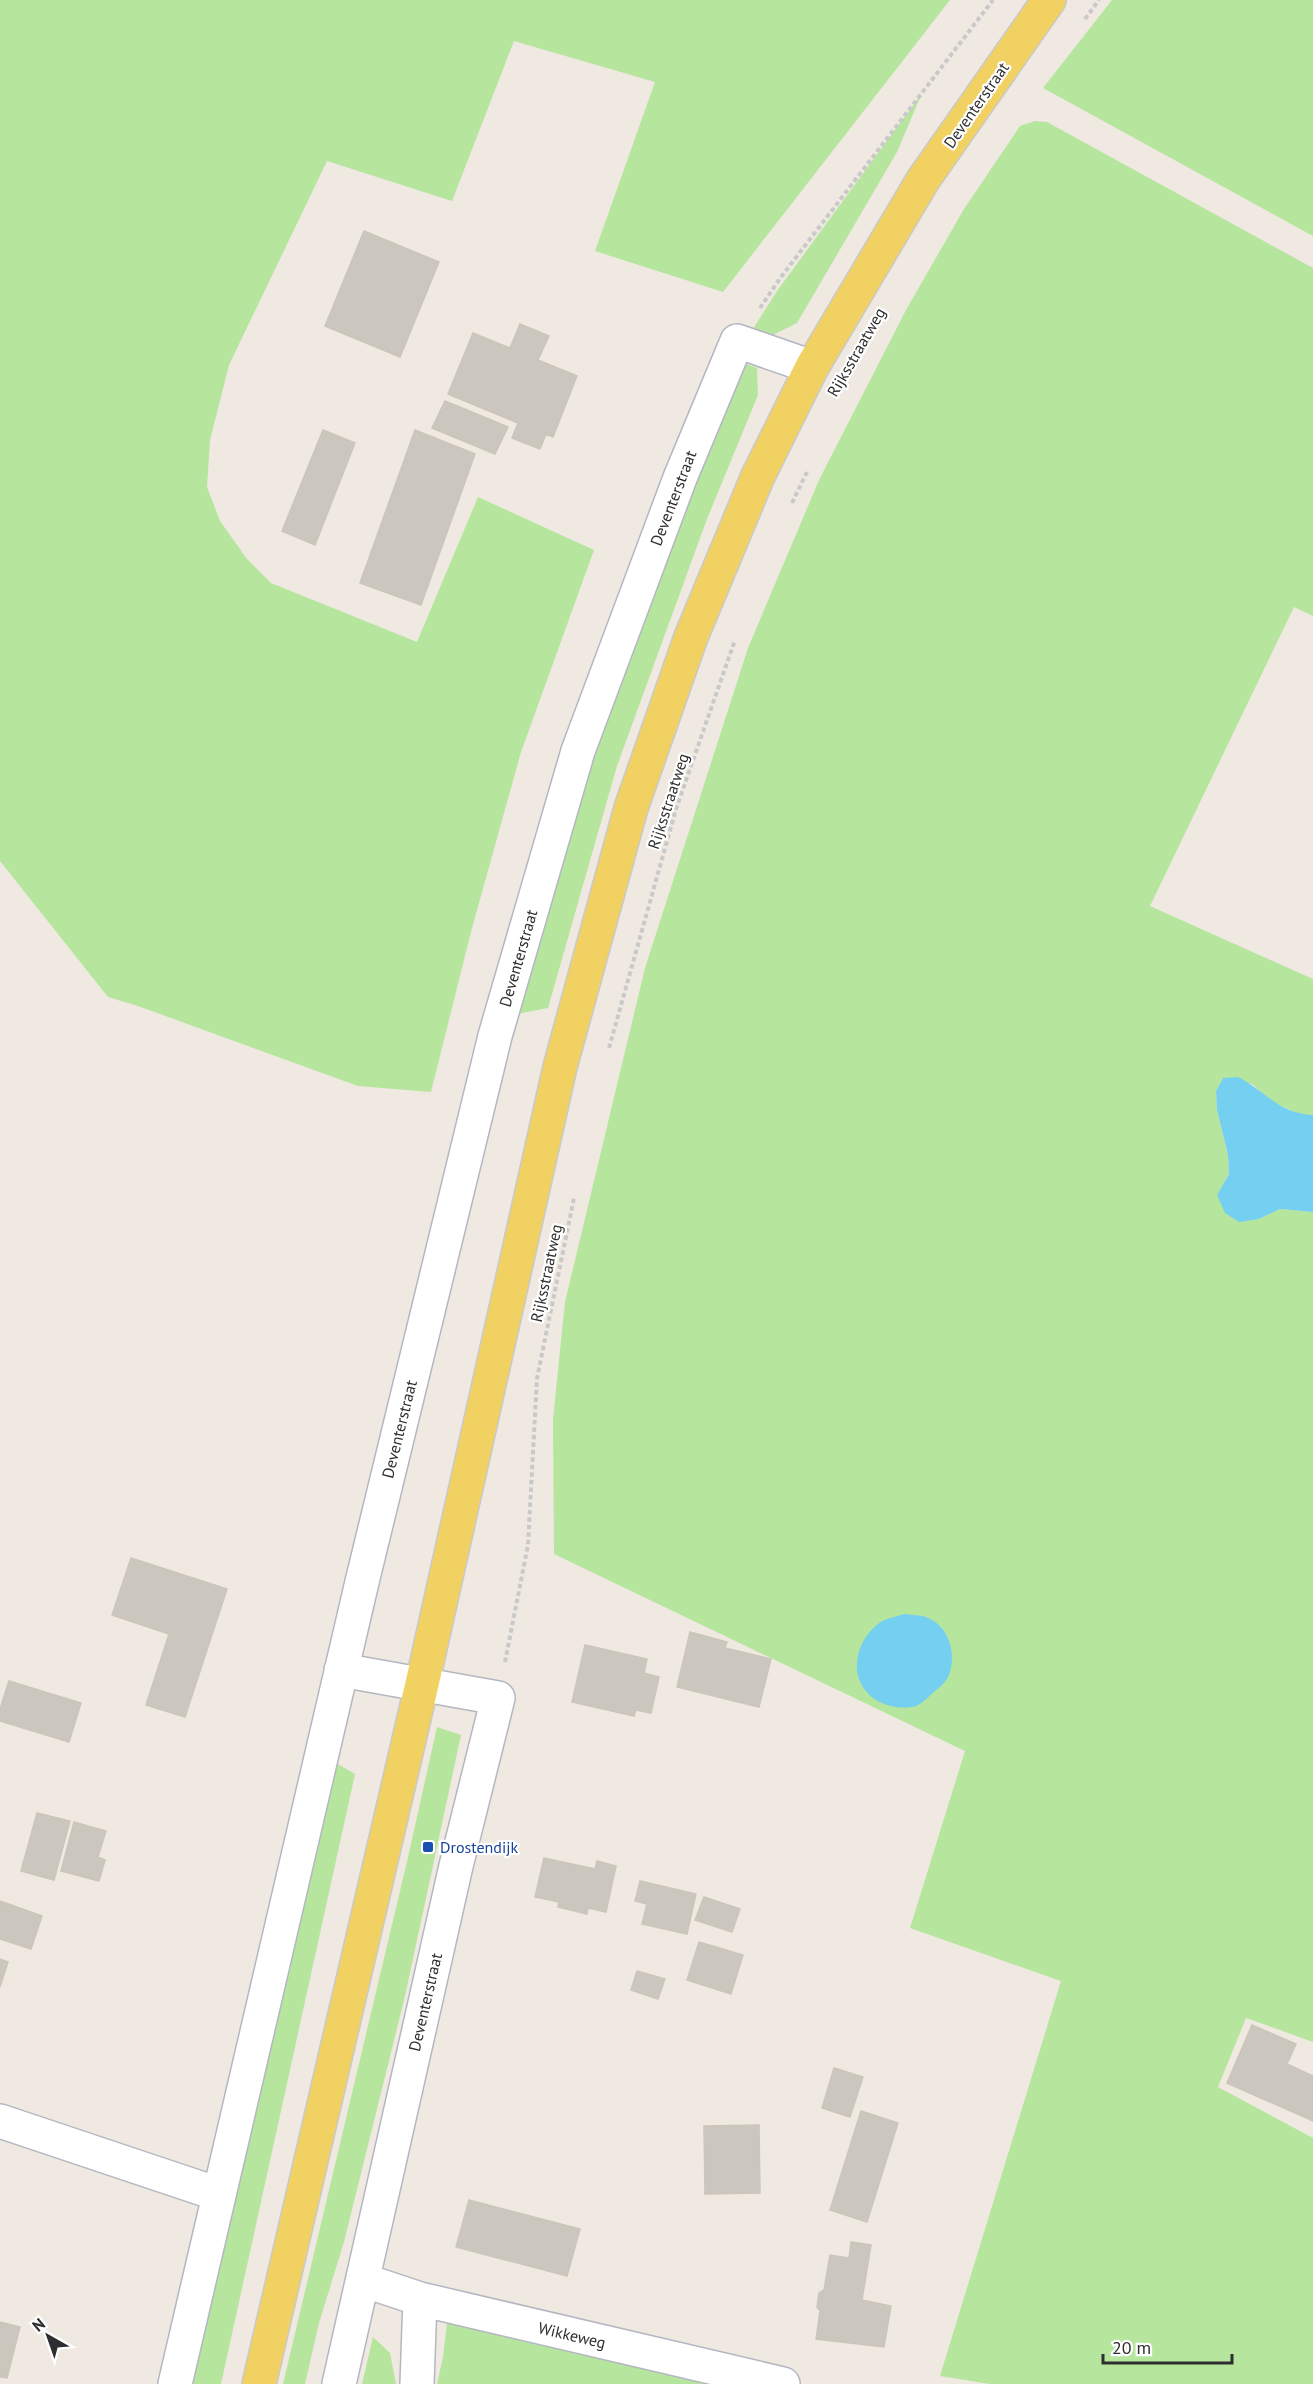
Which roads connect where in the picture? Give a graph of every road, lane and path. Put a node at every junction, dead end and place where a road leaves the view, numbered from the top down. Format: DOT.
graph roads {
  1 [pos="993,0"];
  2 [pos="1049,0"];
  3 [pos="1100,0"];
  4 [pos="1082,24"];
  5 [pos="737,341"];
  6 [pos="812,367"];
  7 [pos="809,468"];
  8 [pos="789,510"];
  9 [pos="739,629"];
  10 [pos="607,1057"];
  11 [pos="575,1194"];
  12 [pos="341,1670"];
  13 [pos="422,1684"];
  14 [pos="498,1698"];
  15 [pos="0,2121"];
  16 [pos="218,2194"];
  17 [pos="363,2280"];
  18 [pos="420,2299"];
  19 [pos="175,2384"];
  20 [pos="259,2384"];
  21 [pos="339,2384"];
  22 [pos="417,2384"];
  23 [pos="783,2384"];
  1 -- 5 [label="path"];
  2 -- 6 [label="main road, Deventerstraat"];
  3 -- 4 [label="path"];
  5 -- 6 [label="street"];
  5 -- 12 [label="street, Deventerstraat"];
  6 -- 13 [label="main road, Deventerstraat"];
  7 -- 8 [label="path"];
  9 -- 10 [label="path, Rijksstraatweg"];
  11 -- 14 [label="path, Rijksstraatweg"];
  12 -- 13 [label="street"];
  12 -- 16 [label="street, Deventerstraat"];
  13 -- 14 [label="street"];
  13 -- 20 [label="main road, Deventerstraat"];
  14 -- 17 [label="street, Deventerstraat"];
  15 -- 16 [label="street"];
  16 -- 19 [label="street, Deventerstraat"];
  17 -- 18 [label="street, Wikkeweg"];
  17 -- 21 [label="street, Deventerstraat"];
  18 -- 22 [label="street"];
  18 -- 23 [label="street, Wikkeweg"];
}
